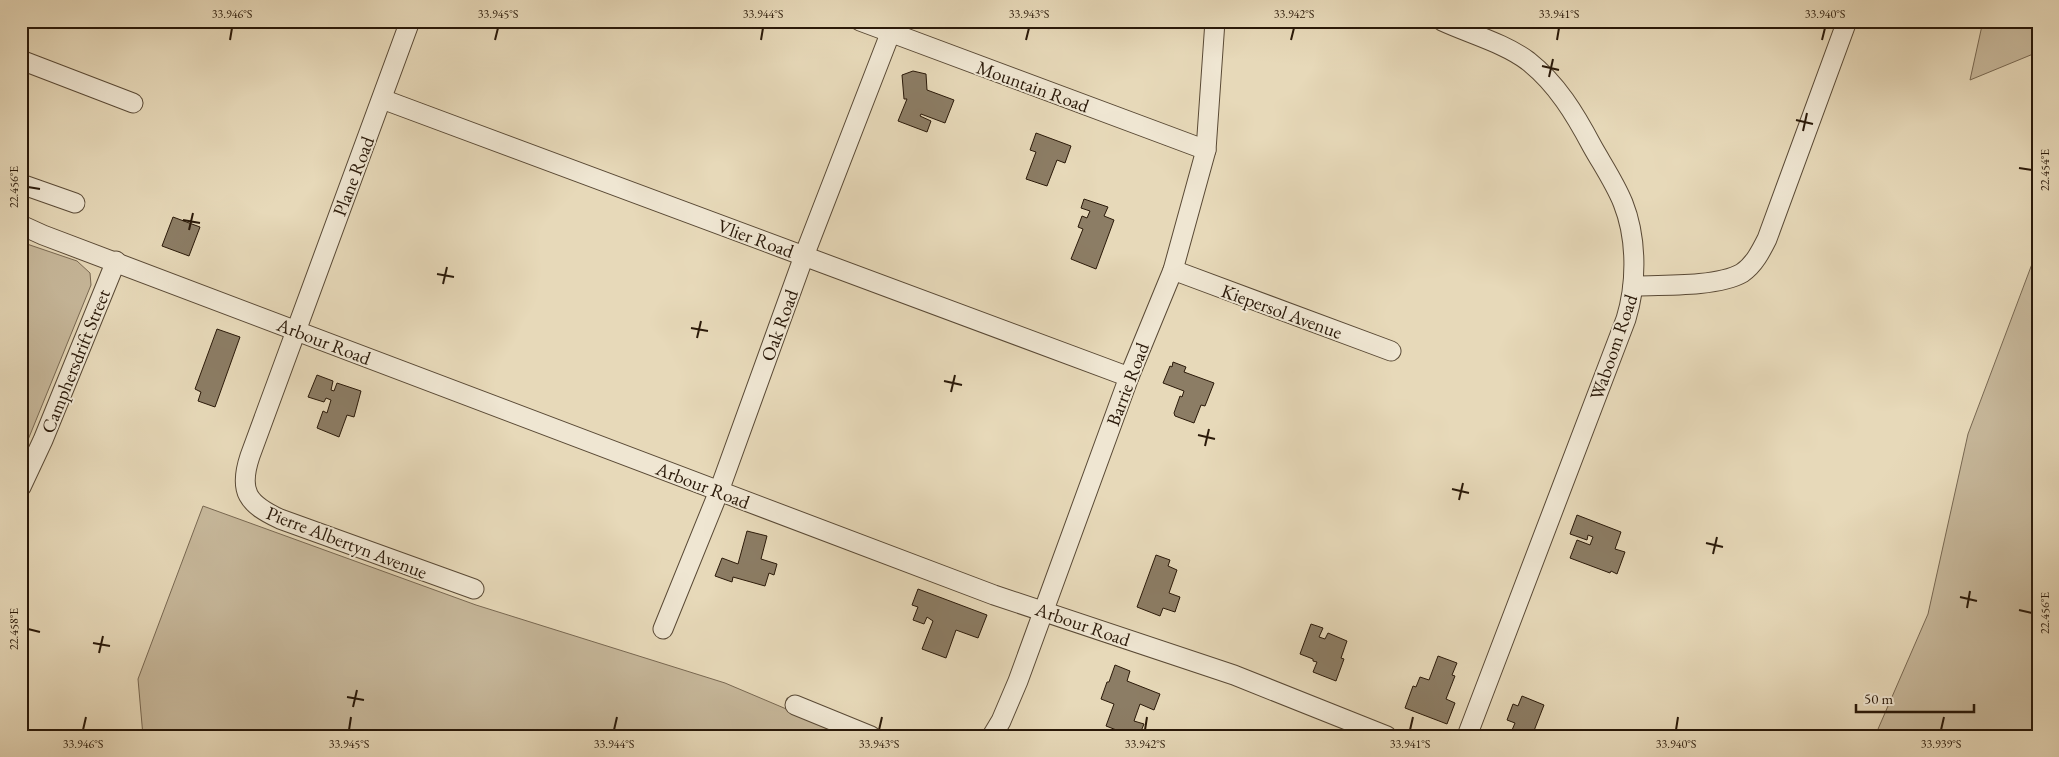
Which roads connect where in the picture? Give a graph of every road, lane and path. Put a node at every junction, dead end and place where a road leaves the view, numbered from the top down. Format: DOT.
graph roads {
  1 [pos="410,21"];
  2 [pos="860,21"];
  3 [pos="1215,21"];
  4 [pos="1442,21"];
  5 [pos="1847,21"];
  6 [pos="893,27"];
  7 [pos="21,60"];
  8 [pos="382,99"];
  9 [pos="133,103"];
  10 [pos="1206,150"];
  11 [pos="21,184"];
  12 [pos="75,203"];
  13 [pos="21,225"];
  14 [pos="804,256"];
  15 [pos="116,262"];
  16 [pos="1173,270"];
  17 [pos="1633,286"];
  18 [pos="295,330"];
  19 [pos="1391,351"];
  20 [pos="1129,377"];
  21 [pos="21,486"];
  22 [pos="719,491"];
  23 [pos="474,589"];
  24 [pos="1043,610"];
  25 [pos="663,629"];
  26 [pos="795,706"];
  27 [pos="870,736"];
  28 [pos="992,736"];
  29 [pos="1387,736"];
  30 [pos="1467,736"];
  1 -- 8 [label="street, Plane Road"];
  2 -- 6 [label="street, Mountain Road"];
  3 -- 10 [label="street, Barrie Road"];
  4 -- 17 [label="street, Waboom Road"];
  5 -- 17 [label="street"];
  6 -- 10 [label="street, Mountain Road"];
  6 -- 14 [label="street, Oak Road"];
  7 -- 9 [label="street"];
  8 -- 14 [label="street, Vlier Road"];
  8 -- 18 [label="street, Plane Road"];
  10 -- 16 [label="street, Barrie Road"];
  11 -- 12 [label="street"];
  13 -- 15 [label="street, Arbour Road"];
  14 -- 20 [label="street, Vlier Road"];
  14 -- 22 [label="street, Oak Road"];
  15 -- 18 [label="street, Arbour Road"];
  15 -- 21 [label="street, Camphersdrift Street"];
  16 -- 19 [label="street, Kiepersol Avenue"];
  16 -- 20 [label="street, Barrie Road"];
  17 -- 30 [label="street, Waboom Road"];
  18 -- 22 [label="street, Arbour Road"];
  18 -- 23 [label="street, Pierre Albertyn Avenue"];
  20 -- 24 [label="street, Barrie Road"];
  22 -- 24 [label="street, Arbour Road"];
  22 -- 25 [label="street, Oak Road"];
  24 -- 28 [label="street, Barrie Road"];
  24 -- 29 [label="street, Arbour Road"];
  26 -- 27 [label="street"];
}
